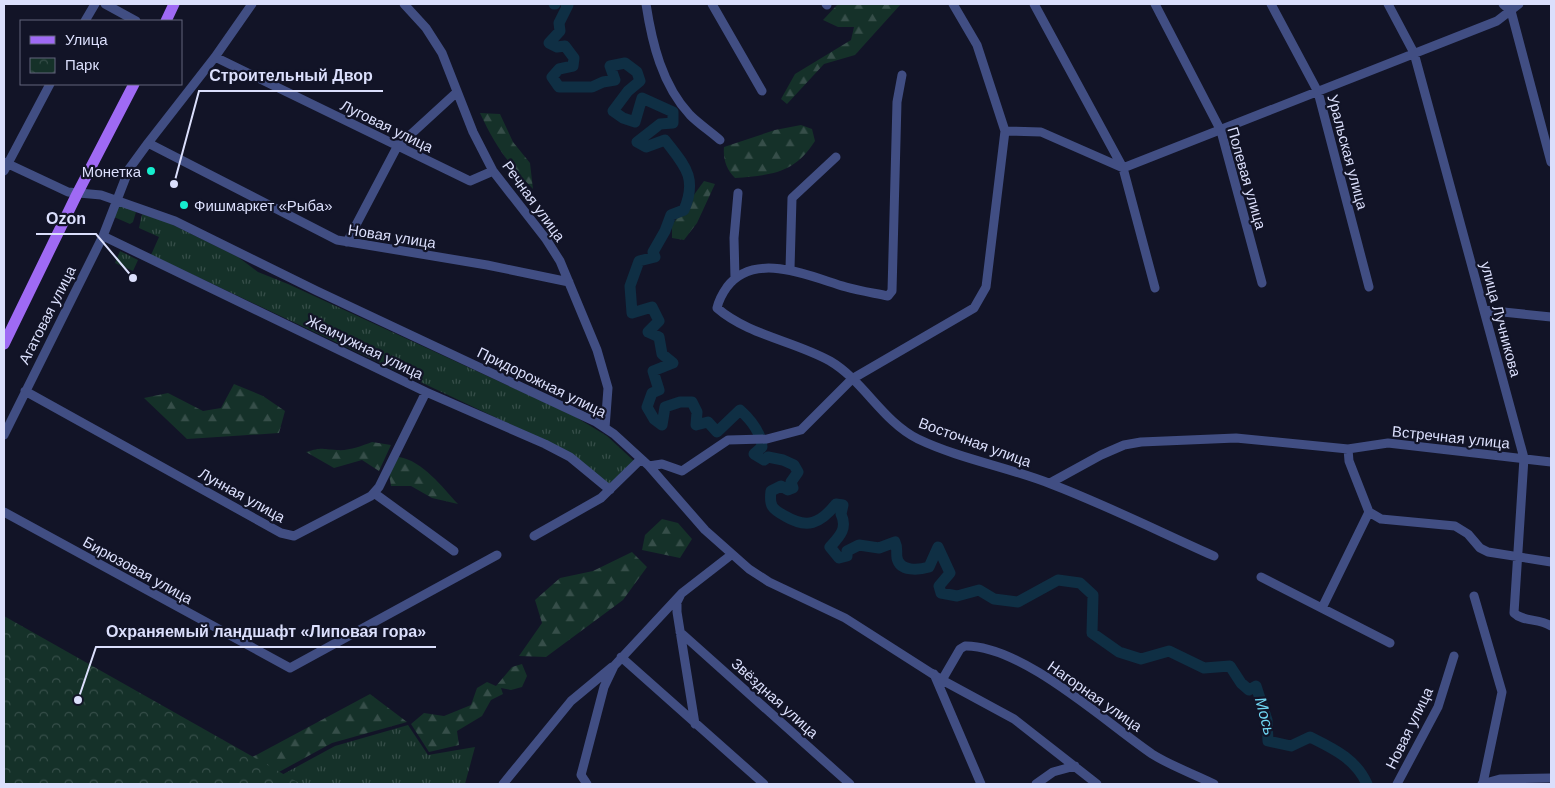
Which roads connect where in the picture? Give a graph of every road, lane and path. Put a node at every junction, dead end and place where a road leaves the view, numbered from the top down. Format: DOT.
graph roads {
  1 [pos="95,4"];
  2 [pos="105,4"];
  3 [pos="174,4"];
  4 [pos="252,4"];
  5 [pos="404,4"];
  6 [pos="646,4"];
  7 [pos="712,4"];
  8 [pos="953,4"];
  9 [pos="1034,4"];
  10 [pos="1155,4"];
  11 [pos="1271,4"];
  12 [pos="1388,4"];
  13 [pos="1503,4"];
  14 [pos="1519,4"];
  15 [pos="1511,11"];
  16 [pos="86,20"];
  17 [pos="134,20"];
  18 [pos="166,20"];
  19 [pos="1414,53"];
  20 [pos="215,57"];
  21 [pos="902,75"];
  22 [pos="49,85"];
  23 [pos="133,85"];
  24 [pos="762,91"];
  25 [pos="457,92"];
  26 [pos="1318,92"];
  27 [pos="1221,131"];
  28 [pos="1005,132"];
  29 [pos="720,140"];
  30 [pos="148,142"];
  31 [pos="397,147"];
  32 [pos="836,157"];
  33 [pos="1551,162"];
  34 [pos="5,165"];
  35 [pos="1123,168"];
  36 [pos="494,171"];
  37 [pos="738,193"];
  38 [pos="77,194"];
  39 [pos="117,200"];
  40 [pos="103,236"];
  41 [pos="347,242"];
  42 [pos="790,270"];
  43 [pos="734,278"];
  44 [pos="569,282"];
  45 [pos="1262,283"];
  46 [pos="1369,287"];
  47 [pos="1155,288"];
  48 [pos="1484,310"];
  49 [pos="1551,317"];
  50 [pos="4,344"];
  51 [pos="852,379"];
  52 [pos="25,391"];
  53 [pos="426,392"];
  54 [pos="605,428"];
  55 [pos="4,434"];
  56 [pos="1348,449"];
  57 [pos="1524,458"];
  58 [pos="641,459"];
  59 [pos="1551,462"];
  60 [pos="649,466"];
  61 [pos="1050,483"];
  62 [pos="610,490"];
  63 [pos="374,493"];
  64 [pos="4,512"];
  65 [pos="1369,512"];
  66 [pos="534,536"];
  67 [pos="454,551"];
  68 [pos="497,555"];
  69 [pos="731,555"];
  70 [pos="1214,556"];
  71 [pos="1517,557"];
  72 [pos="1551,562"];
  73 [pos="1261,577"];
  74 [pos="682,593"];
  75 [pos="1474,596"];
  76 [pos="1322,608"];
  77 [pos="1551,626"];
  78 [pos="680,632"];
  79 [pos="1390,642"];
  80 [pos="1454,656"];
  81 [pos="621,657"];
  82 [pos="614,666"];
  83 [pos="934,674"];
  84 [pos="942,680"];
  85 [pos="695,724"];
  86 [pos="1076,766"];
  87 [pos="1551,778"];
  88 [pos="504,784"];
  89 [pos="587,784"];
  90 [pos="764,784"];
  91 [pos="850,784"];
  92 [pos="981,784"];
  93 [pos="1036,784"];
  94 [pos="1097,784"];
  95 [pos="1214,784"];
  96 [pos="1397,784"];
  97 [pos="1483,784"];
  1 -- 16 [label="street"];
  2 -- 17 [label="street"];
  3 -- 18 [label="main road"];
  4 -- 20 [label="street"];
  5 -- 25 [label="street, Речная улица"];
  6 -- 29 [label="street"];
  7 -- 24 [label="street"];
  8 -- 28 [label="street"];
  9 -- 35 [label="street"];
  10 -- 27 [label="street, Полевая улица"];
  11 -- 26 [label="street, Уральская улица"];
  12 -- 19 [label="street, улица Лучникова"];
  13 -- 15 [label="street"];
  14 -- 15 [label="street"];
  15 -- 19 [label="street"];
  15 -- 33 [label="street"];
  19 -- 26 [label="street"];
  19 -- 48 [label="street, улица Лучникова"];
  20 -- 30 [label="street"];
  20 -- 31 [label="street, Луговая улица"];
  21 -- 42 [label="street"];
  22 -- 34 [label="street"];
  23 -- 38 [label="main road"];
  25 -- 31 [label="street"];
  25 -- 36 [label="street, Речная улица"];
  26 -- 27 [label="street"];
  26 -- 46 [label="street, Уральская улица"];
  27 -- 35 [label="street"];
  27 -- 45 [label="street, Полевая улица"];
  28 -- 35 [label="street"];
  28 -- 51 [label="street"];
  30 -- 39 [label="street"];
  30 -- 41 [label="street, Новая улица"];
  31 -- 36 [label="street, Луговая улица"];
  31 -- 41 [label="street"];
  32 -- 42 [label="street"];
  34 -- 38 [label="street, Придорожная улица"];
  35 -- 47 [label="street"];
  36 -- 44 [label="street, Речная улица"];
  37 -- 43 [label="street"];
  38 -- 39 [label="street, Придорожная улица"];
  38 -- 50 [label="main road"];
  39 -- 40 [label="street, Агатовая улица"];
  39 -- 54 [label="street, Придорожная улица"];
  40 -- 52 [label="street, Агатовая улица"];
  40 -- 53 [label="street, Жемчужная улица"];
  41 -- 44 [label="street, Новая улица"];
  42 -- 43 [label="street"];
  43 -- 51 [label="street, Восточная улица"];
  44 -- 54 [label="street, Речная улица"];
  48 -- 49 [label="street"];
  48 -- 57 [label="street, улица Лучникова"];
  51 -- 60 [label="street"];
  51 -- 61 [label="street, Восточная улица"];
  52 -- 55 [label="street, Агатовая улица"];
  52 -- 63 [label="street, Лунная улица"];
  53 -- 62 [label="street, Жемчужная улица"];
  53 -- 63 [label="street, Лунная улица"];
  54 -- 58 [label="street, Придорожная улица"];
  56 -- 57 [label="street, Встречная улица"];
  56 -- 61 [label="street, Встречная улица"];
  56 -- 65 [label="street"];
  57 -- 59 [label="street, Встречная улица"];
  57 -- 71 [label="street, улица Лучникова"];
  58 -- 60 [label="street, Придорожная улица"];
  58 -- 62 [label="street"];
  60 -- 69 [label="street, Придорожная улица"];
  61 -- 70 [label="street, Восточная улица"];
  62 -- 66 [label="street"];
  63 -- 67 [label="street"];
  64 -- 68 [label="street, Бирюзовая улица"];
  65 -- 71 [label="street"];
  65 -- 76 [label="street"];
  69 -- 74 [label="street"];
  69 -- 83 [label="street, Придорожная улица"];
  71 -- 72 [label="street"];
  71 -- 77 [label="street, улица Лучникова"];
  73 -- 76 [label="street"];
  74 -- 78 [label="street"];
  74 -- 81 [label="street"];
  75 -- 97 [label="street"];
  76 -- 79 [label="street"];
  78 -- 85 [label="street"];
  78 -- 91 [label="street, Звёздная улица"];
  80 -- 96 [label="street, Новая улица"];
  81 -- 82 [label="street"];
  81 -- 85 [label="street"];
  82 -- 88 [label="street"];
  82 -- 89 [label="street"];
  83 -- 84 [label="street, Придорожная улица"];
  83 -- 92 [label="street"];
  84 -- 86 [label="street, Придорожная улица"];
  84 -- 95 [label="street, Нагорная улица"];
  85 -- 90 [label="street"];
  86 -- 93 [label="street"];
  86 -- 94 [label="street, Придорожная улица"];
  87 -- 97 [label="street"];
}
